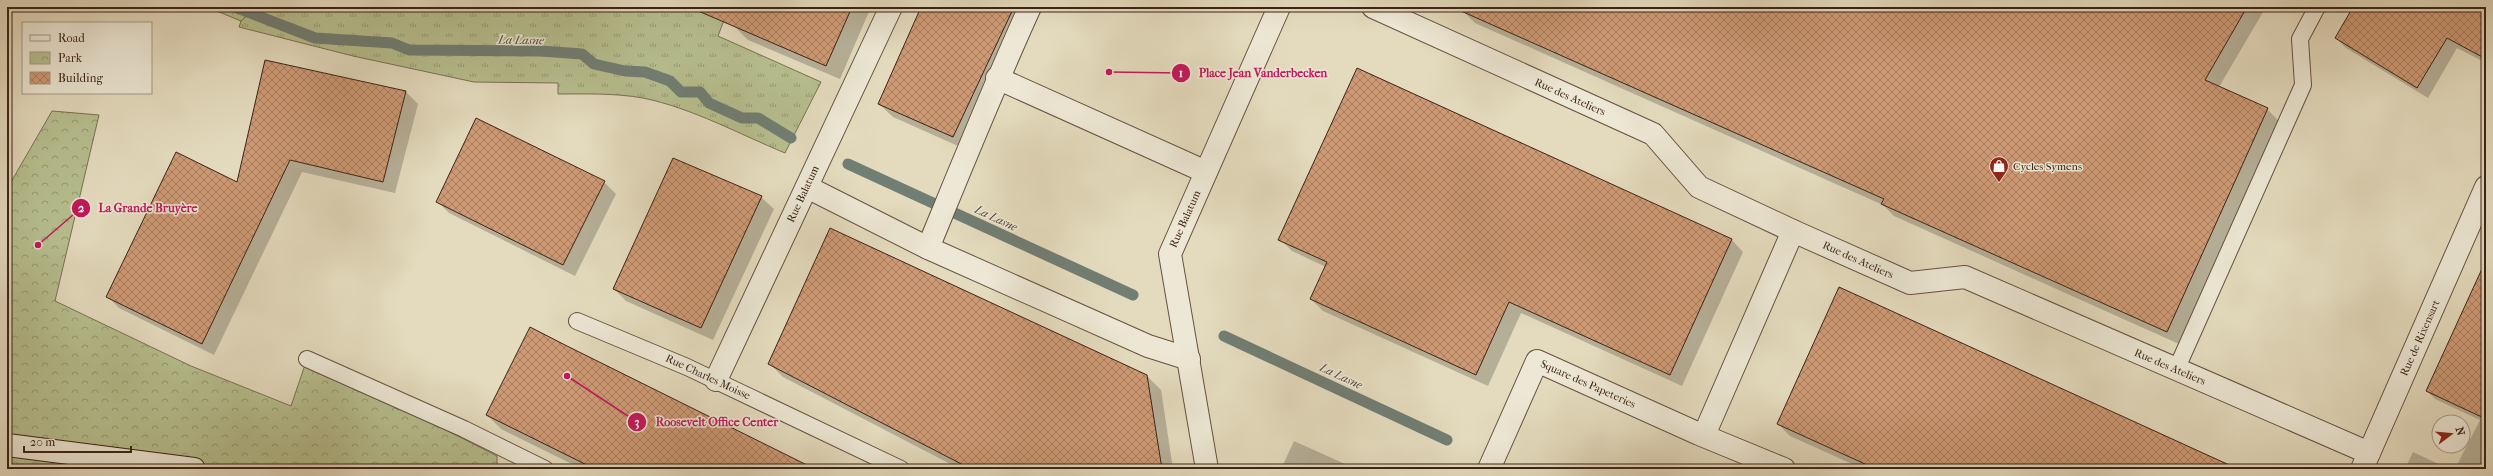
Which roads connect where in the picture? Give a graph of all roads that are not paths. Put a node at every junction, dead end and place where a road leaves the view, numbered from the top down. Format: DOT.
graph roads {
  1 [pos="891,7"];
  2 [pos="1030,7"];
  3 [pos="1279,7"];
  4 [pos="1373,7"];
  5 [pos="2318,7"];
  6 [pos="997,78"];
  7 [pos="1206,172"];
  8 [pos="807,187"];
  9 [pos="2486,187"];
  10 [pos="2482,209"];
  11 [pos="1793,231"];
  12 [pos="928,248"];
  13 [pos="577,321"];
  14 [pos="307,359"];
  15 [pos="1189,359"];
  16 [pos="2176,370"];
  17 [pos="716,380"];
  18 [pos="1704,435"];
  19 [pos="7,446"];
  20 [pos="2365,461"];
  21 [pos="194,469"];
  22 [pos="545,469"];
  23 [pos="901,469"];
  24 [pos="1207,469"];
  25 [pos="1489,469"];
  26 [pos="1784,469"];
  1 -- 8 [label="street, Rue Balatum"];
  2 -- 6 [label="street"];
  3 -- 7 [label="street, Rue Balatum"];
  4 -- 11 [label="street, Rue des Ateliers"];
  5 -- 16 [label="lane"];
  6 -- 7 [label="street"];
  6 -- 12 [label="street"];
  7 -- 15 [label="street, Rue Balatum"];
  8 -- 12 [label="street"];
  8 -- 17 [label="street, Rue Balatum"];
  9 -- 10 [label="street, Rue de Rixensart"];
  10 -- 20 [label="street, Rue de Rixensart"];
  11 -- 16 [label="street, Rue des Ateliers"];
  11 -- 18 [label="street"];
  12 -- 15 [label="street"];
  13 -- 17 [label="lane, Rue Charles Moisse"];
  14 -- 22 [label="lane"];
  15 -- 24 [label="street, Rue Balatum"];
  16 -- 20 [label="street, Rue des Ateliers"];
  17 -- 23 [label="lane, Rue Charles Moisse"];
  18 -- 25 [label="street, Square des Papeteries"];
  18 -- 26 [label="street, Square des Papeteries"];
  19 -- 21 [label="street"];
}
